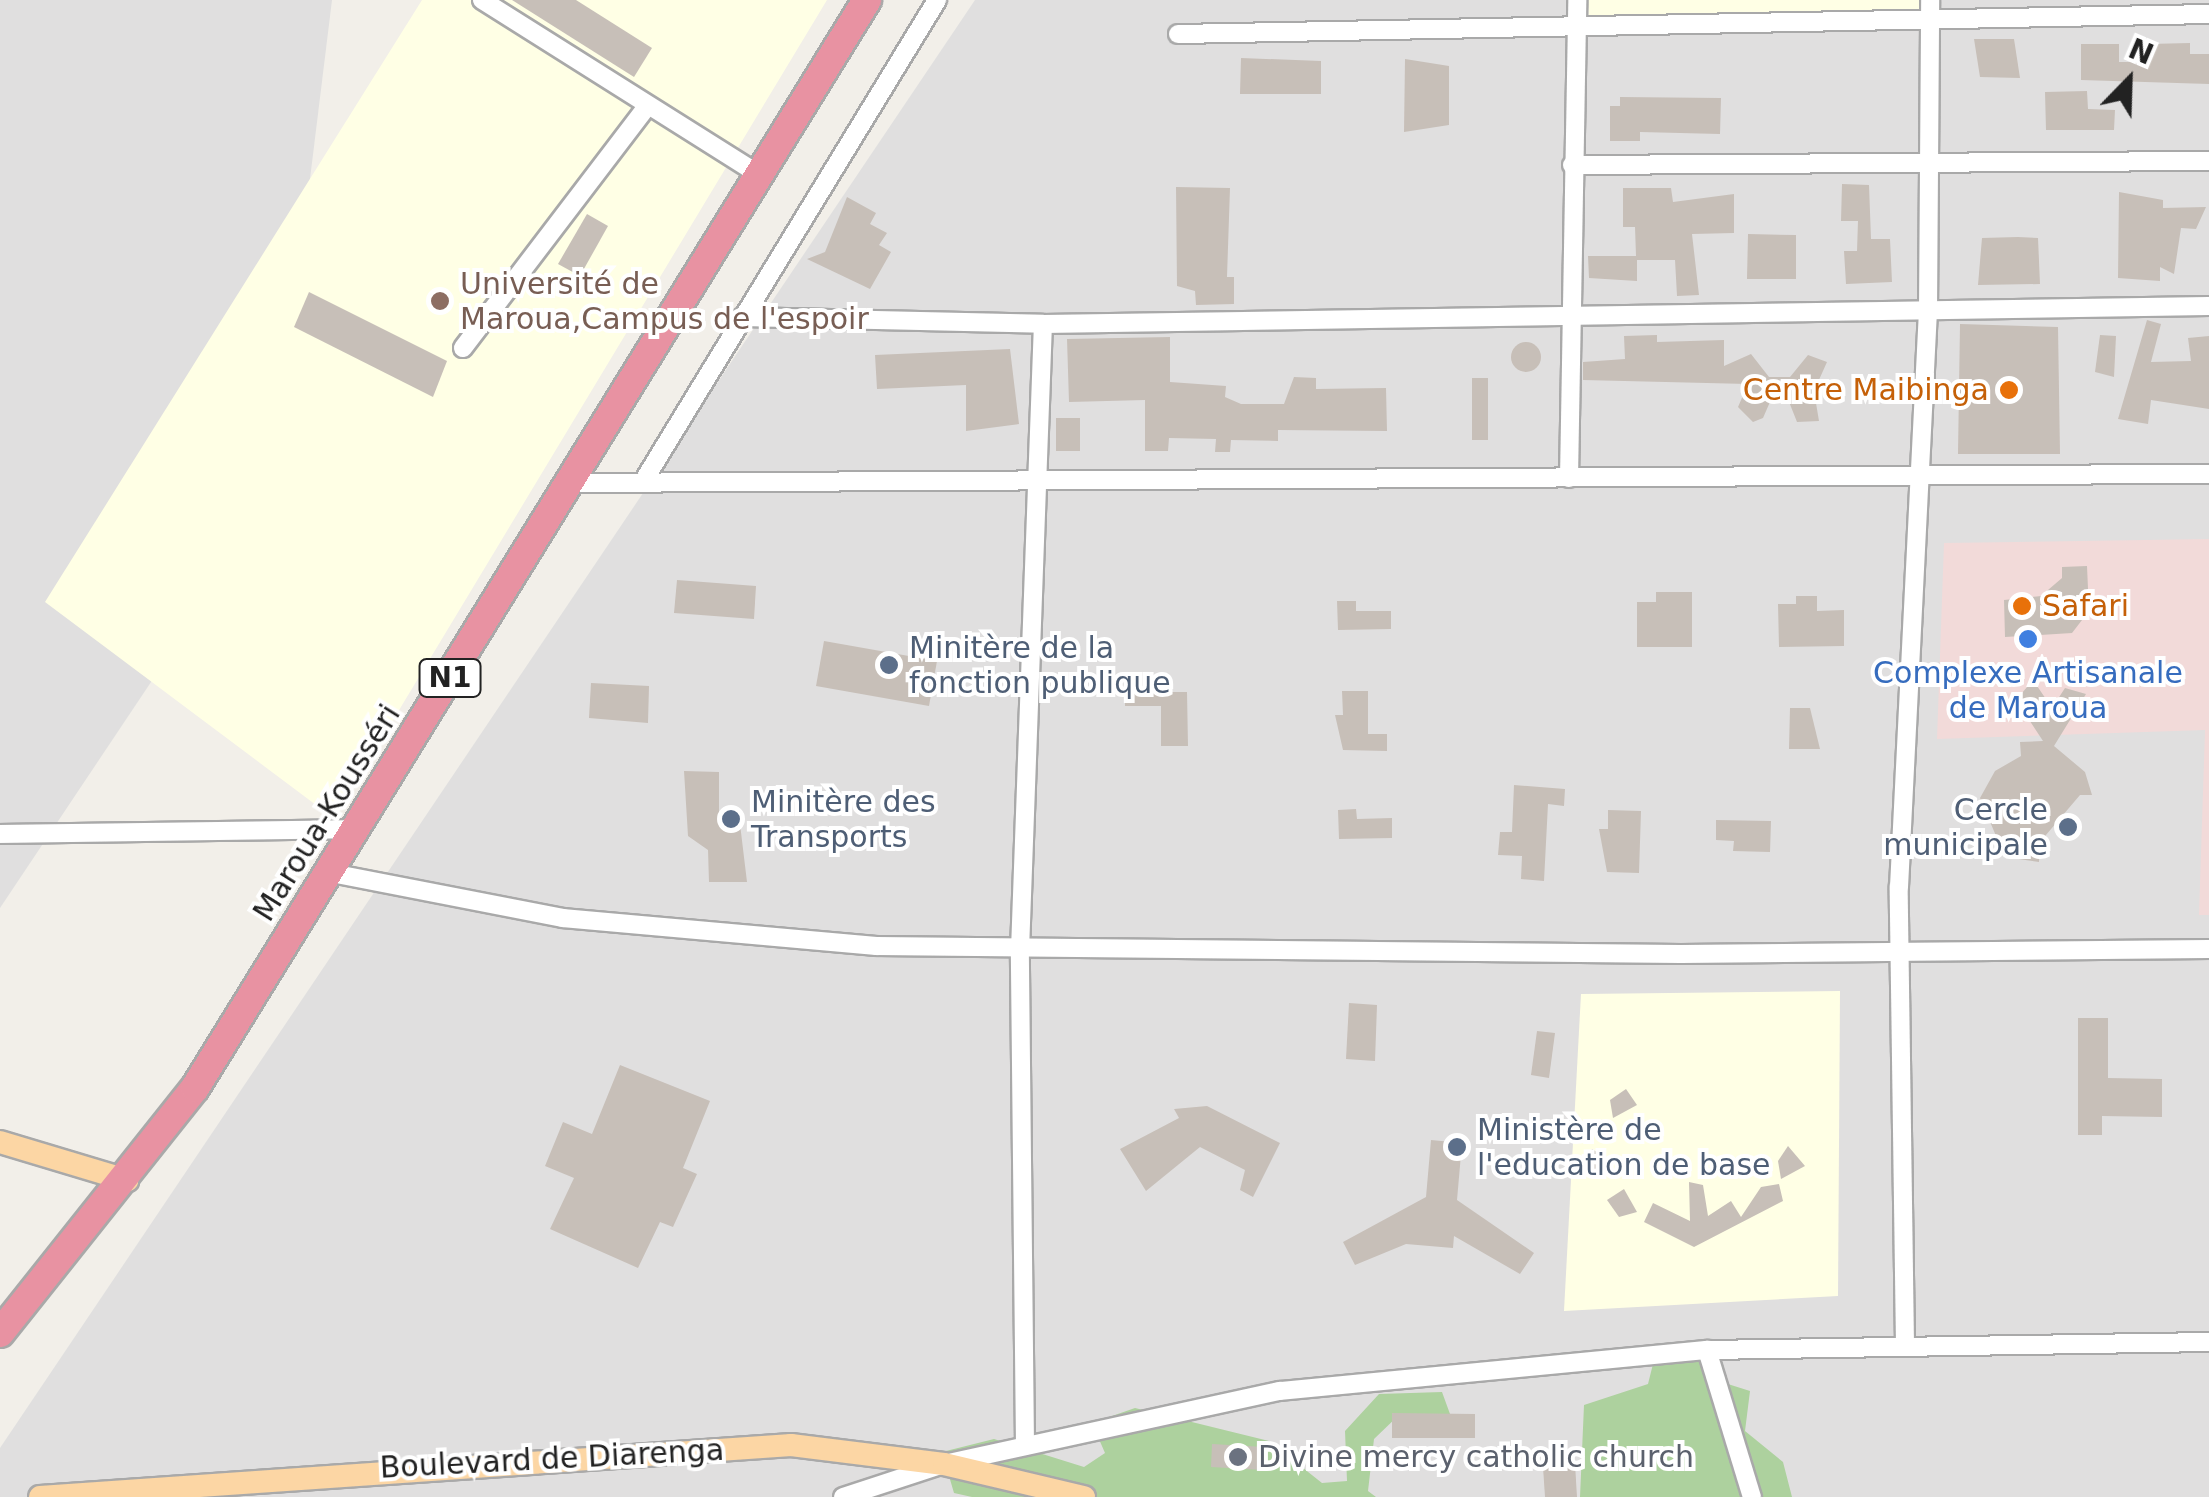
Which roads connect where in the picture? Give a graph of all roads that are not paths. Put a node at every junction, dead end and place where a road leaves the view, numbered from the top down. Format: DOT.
graph roads {
  1 [pos="482,0"];
  2 [pos="867,0"];
  3 [pos="937,0"];
  4 [pos="1577,0"];
  5 [pos="1930,0"];
  6 [pos="2209,14"];
  7 [pos="1931,25"];
  8 [pos="1576,31"];
  9 [pos="1178,34"];
  10 [pos="646,108"];
  11 [pos="2209,161"];
  12 [pos="1572,166"];
  13 [pos="1929,166"];
  14 [pos="760,175"];
  15 [pos="2209,306"];
  16 [pos="1928,311"];
  17 [pos="1568,315"];
  18 [pos="742,316"];
  19 [pos="1043,324"];
  20 [pos="463,348"];
  21 [pos="2209,474"];
  22 [pos="646,476"];
  23 [pos="1922,476"];
  24 [pos="1569,478"];
  25 [pos="1040,480"];
  26 [pos="572,482"];
  27 [pos="356,829"];
  28 [pos="0,834"];
  29 [pos="326,872"];
  30 [pos="2209,949"];
  31 [pos="1020,950"];
  32 [pos="1899,953"];
  33 [pos="0,1142"];
  34 [pos="126,1180"];
  35 [pos="0,1334"];
  36 [pos="2209,1342"];
  37 [pos="1905,1345"];
  38 [pos="1707,1350"];
  39 [pos="1025,1446"];
  40 [pos="944,1464"];
  41 [pos="865,1494"];
  42 [pos="40,1497"];
  43 [pos="843,1497"];
  44 [pos="1084,1497"];
  45 [pos="1752,1497"];
  1 -- 10 [label="street"];
  2 -- 14 [label="highway, Maroua-Kousséri / N1"];
  3 -- 18 [label="street"];
  4 -- 8 [label="street"];
  5 -- 7 [label="street"];
  6 -- 7 [label="street"];
  7 -- 8 [label="street"];
  7 -- 13 [label="street"];
  8 -- 9 [label="street"];
  8 -- 12 [label="street"];
  10 -- 14 [label="street"];
  10 -- 20 [label="street"];
  11 -- 13 [label="street"];
  12 -- 13 [label="street"];
  12 -- 17 [label="street"];
  13 -- 16 [label="street"];
  14 -- 26 [label="highway, Maroua-Kousséri / N1"];
  15 -- 16 [label="street"];
  16 -- 17 [label="street"];
  16 -- 23 [label="street"];
  17 -- 19 [label="street"];
  17 -- 24 [label="street"];
  18 -- 19 [label="street"];
  18 -- 22 [label="street"];
  19 -- 25 [label="street"];
  21 -- 23 [label="street"];
  22 -- 25 [label="street"];
  22 -- 26 [label="street"];
  23 -- 24 [label="street"];
  23 -- 32 [label="street"];
  24 -- 25 [label="street"];
  25 -- 31 [label="street"];
  26 -- 27 [label="highway, Maroua-Kousséri / N1"];
  27 -- 28 [label="street"];
  27 -- 29 [label="highway, Maroua-Kousséri / N1"];
  29 -- 31 [label="street"];
  29 -- 34 [label="highway, Maroua-Kousséri / N1"];
  30 -- 32 [label="street"];
  31 -- 32 [label="street"];
  31 -- 39 [label="street"];
  32 -- 37 [label="street"];
  33 -- 34 [label="main road"];
  34 -- 35 [label="highway, Maroua-Kousséri / N1"];
  36 -- 37 [label="street"];
  37 -- 38 [label="street"];
  38 -- 39 [label="street"];
  38 -- 45 [label="street"];
  39 -- 40 [label="street"];
  40 -- 41 [label="street"];
  40 -- 42 [label="main road, Boulevard de Diarenga"];
  40 -- 44 [label="main road, Boulevard de Diarenga"];
  41 -- 43 [label="street"];
}
